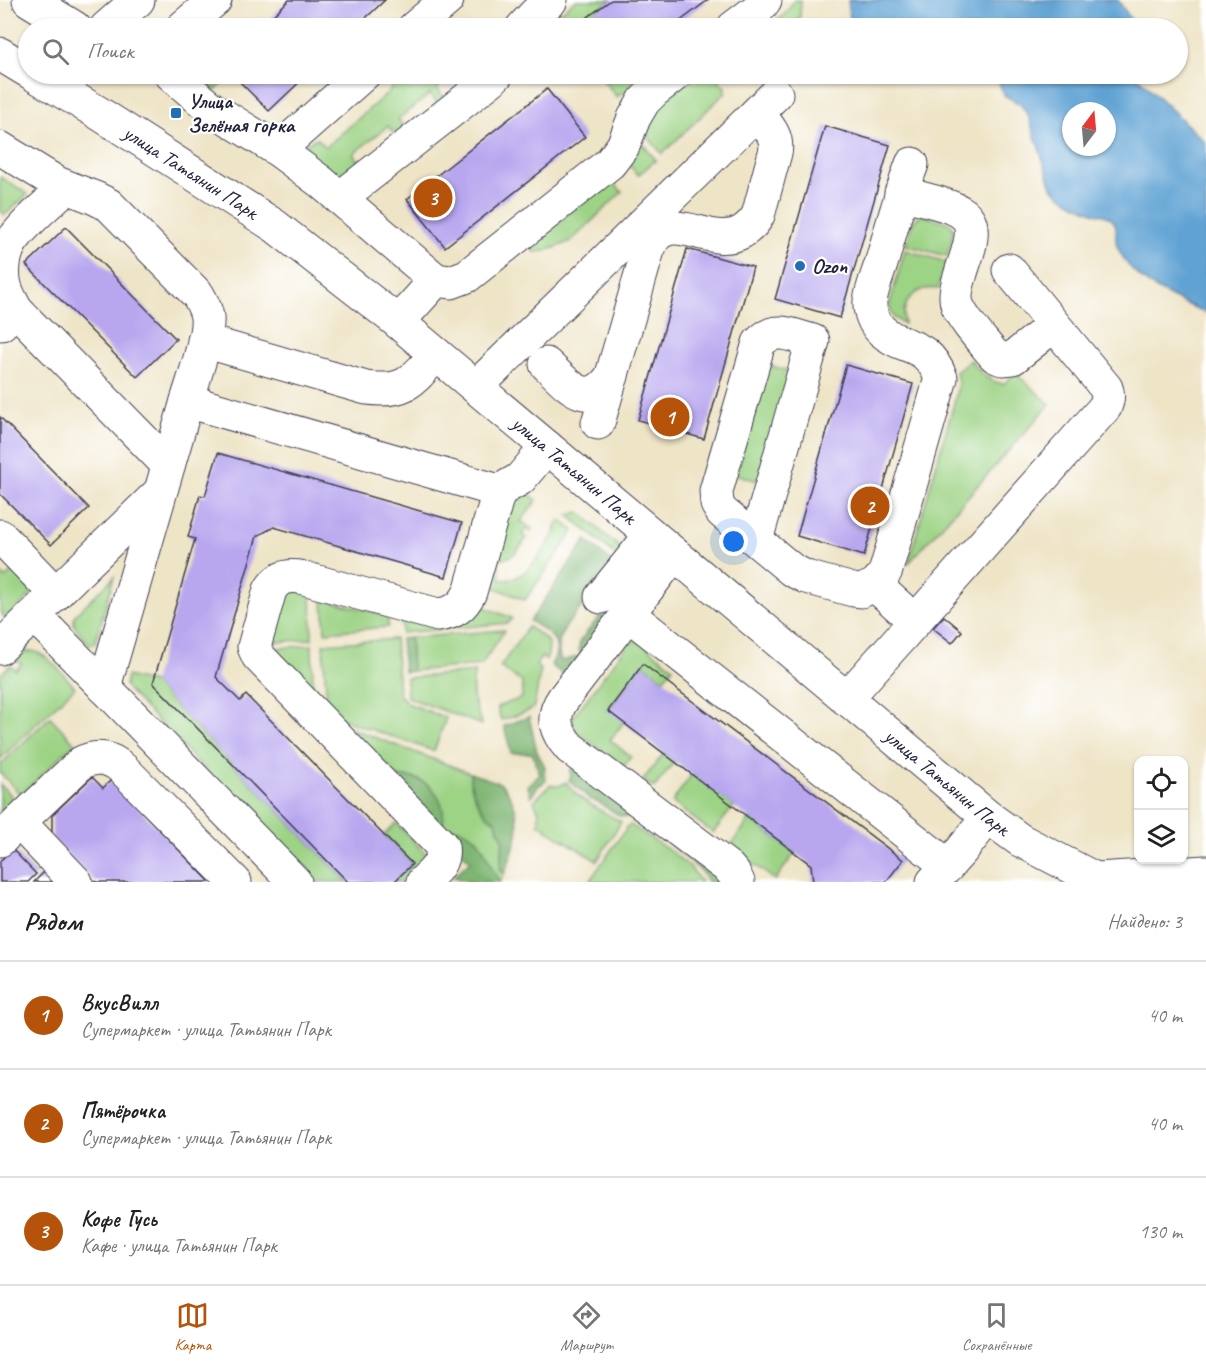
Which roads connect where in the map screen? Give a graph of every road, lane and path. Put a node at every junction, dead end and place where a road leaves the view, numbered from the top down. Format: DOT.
graph roads {
  1 [pos="29,0"];
  2 [pos="138,0"];
  3 [pos="215,0"];
  4 [pos="447,0"];
  5 [pos="551,0"];
  6 [pos="765,0"];
  7 [pos="59,18"];
  8 [pos="117,18"];
  9 [pos="194,18"];
  10 [pos="426,18"];
  11 [pos="531,18"];
  12 [pos="746,18"];
  13 [pos="0,54"];
  14 [pos="18,65"];
  15 [pos="50,84"];
  16 [pos="183,84"];
  17 [pos="353,84"];
  18 [pos="486,84"];
  19 [pos="663,84"];
  20 [pos="0,148"];
  21 [pos="278,150"];
  22 [pos="66,187"];
  23 [pos="340,198"];
  24 [pos="1009,270"];
  25 [pos="436,280"];
  26 [pos="8,318"];
  27 [pos="398,322"];
  28 [pos="1054,325"];
  29 [pos="204,341"];
  30 [pos="436,354"];
  31 [pos="546,364"];
  32 [pos="612,375"];
  33 [pos="476,387"];
  34 [pos="187,401"];
  35 [pos="598,423"];
  36 [pos="547,447"];
  37 [pos="164,478"];
  38 [pos="498,491"];
  39 [pos="0,536"];
  40 [pos="756,540"];
  41 [pos="663,545"];
  42 [pos="875,585"];
  43 [pos="601,597"];
  44 [pos="45,605"];
  45 [pos="628,614"];
  46 [pos="915,621"];
  47 [pos="0,648"];
  48 [pos="104,687"];
  49 [pos="846,699"];
  50 [pos="988,817"];
  51 [pos="9,831"];
  52 [pos="1206,872"];
  53 [pos="940,874"];
  54 [pos="1098,881"];
  55 [pos="76,882"];
  56 [pos="235,882"];
  57 [pos="295,882"];
  58 [pos="423,882"];
  59 [pos="738,882"];
  1 -- 7 [label="street"];
  2 -- 8 [label="street"];
  3 -- 9 [label="street"];
  4 -- 10 [label="street"];
  5 -- 11 [label="street"];
  6 -- 12 [label="street"];
  13 -- 14 [label="street"];
  15 -- 27 [label="street, улица Татьянин Парк"];
  16 -- 21 [label="street"];
  17 -- 21 [label="street"];
  18 -- 23 [label="street"];
  19 -- 25 [label="street"];
  20 -- 22 [label="street"];
  21 -- 23 [label="street"];
  22 -- 26 [label="street"];
  22 -- 29 [label="street"];
  23 -- 25 [label="street"];
  24 -- 28 [label="street"];
  25 -- 27 [label="street"];
  26 -- 37 [label="street"];
  27 -- 30 [label="street, улица Татьянин Парк"];
  28 -- 42 [label="street"];
  28 -- 46 [label="street"];
  29 -- 30 [label="street"];
  29 -- 34 [label="street"];
  30 -- 33 [label="street, улица Татьянин Парк"];
  31 -- 32 [label="street"];
  32 -- 33 [label="street"];
  32 -- 35 [label="street"];
  33 -- 36 [label="street, улица Татьянин Парк"];
  34 -- 37 [label="street"];
  34 -- 38 [label="street"];
  36 -- 38 [label="street"];
  36 -- 41 [label="street, улица Татьянин Парк"];
  37 -- 44 [label="street"];
  37 -- 48 [label="street"];
  38 -- 58 [label="street"];
  39 -- 44 [label="street"];
  40 -- 40 [label="street"];
  40 -- 42 [label="street"];
  41 -- 43 [label="street"];
  41 -- 45 [label="street"];
  41 -- 49 [label="street, улица Татьянин Парк"];
  42 -- 46 [label="street"];
  44 -- 47 [label="street"];
  44 -- 48 [label="street"];
  45 -- 53 [label="street"];
  45 -- 59 [label="street"];
  46 -- 49 [label="street"];
  48 -- 57 [label="street"];
  49 -- 50 [label="street, улица Татьянин Парк"];
  50 -- 53 [label="street"];
  50 -- 54 [label="street, улица Татьянин Парк"];
  51 -- 55 [label="street"];
  51 -- 56 [label="street"];
  52 -- 54 [label="street"];
}
